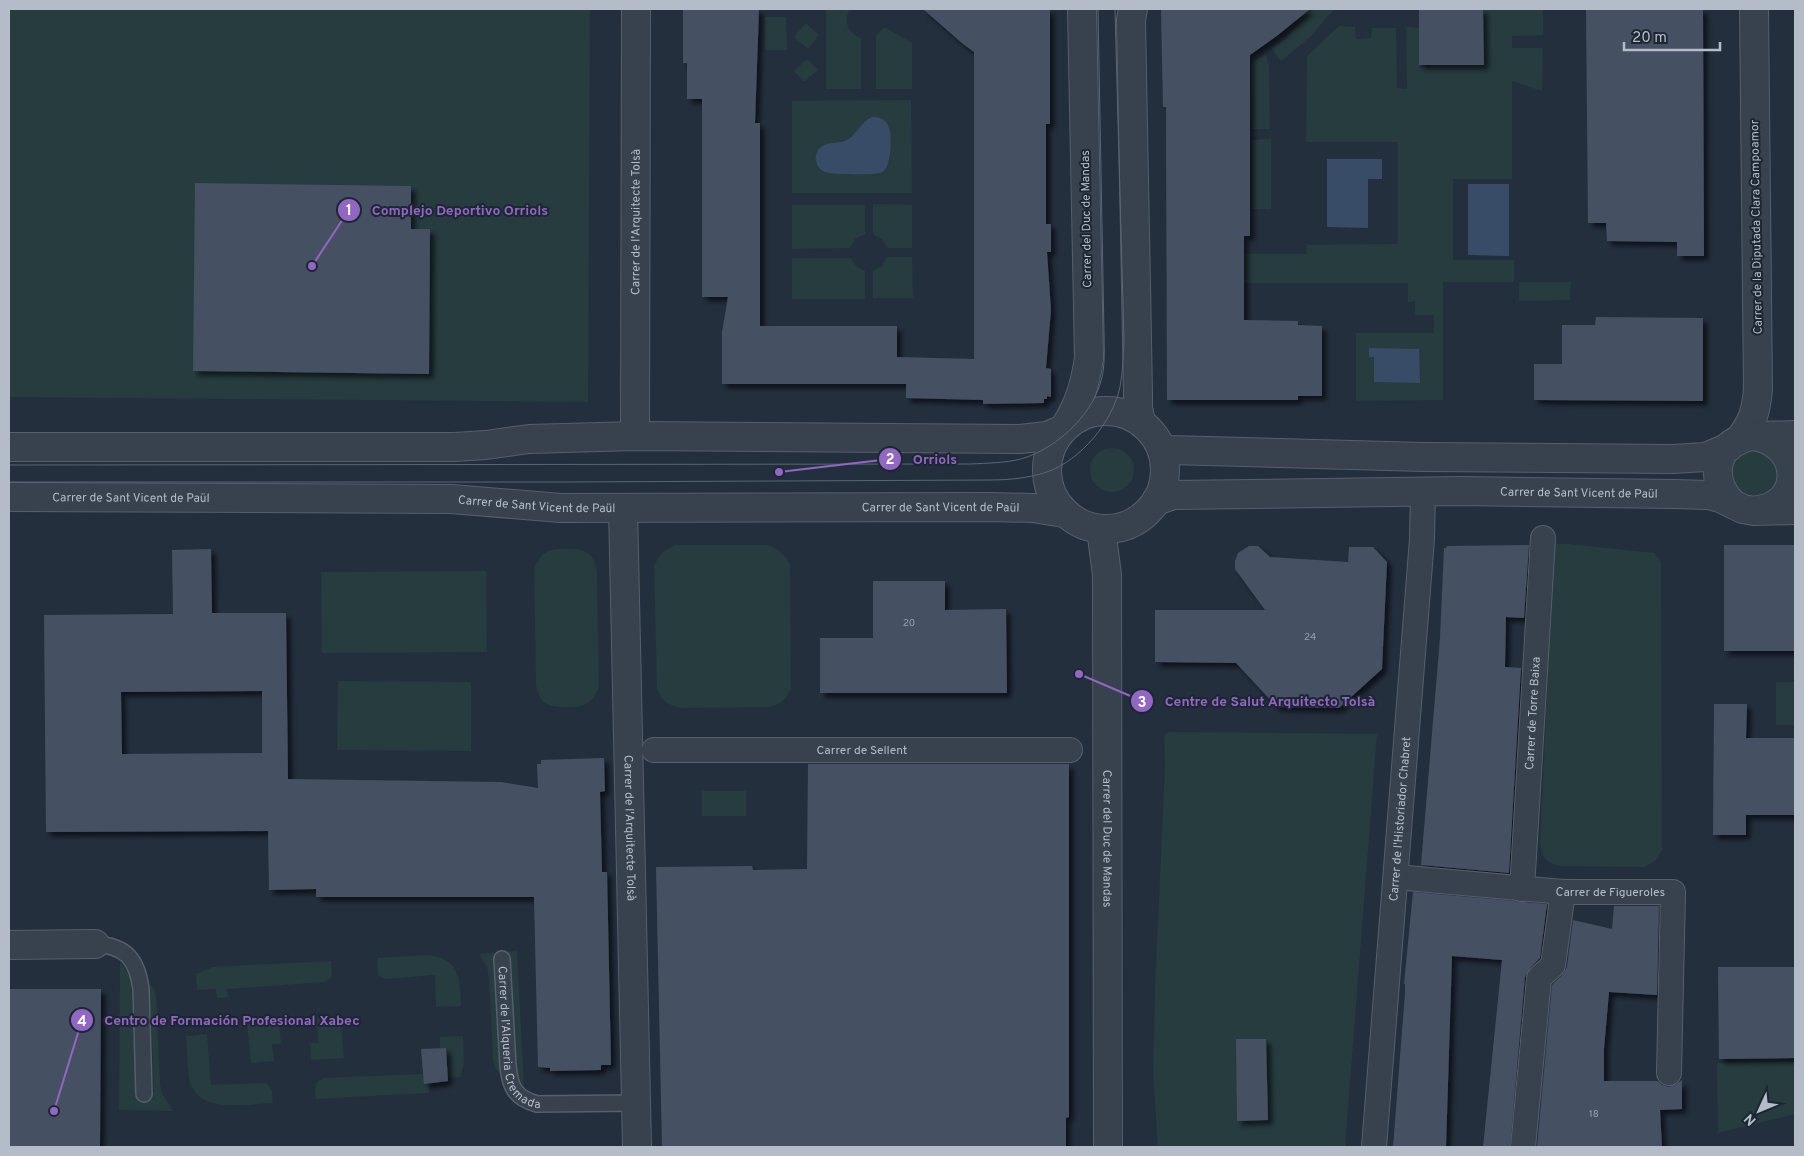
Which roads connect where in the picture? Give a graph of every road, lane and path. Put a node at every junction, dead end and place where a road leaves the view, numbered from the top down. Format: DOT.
graph roads {
  1 [pos="636,9"];
  2 [pos="1082,9"];
  3 [pos="1133,9"];
  4 [pos="1754,9"];
  5 [pos="1141,422"];
  6 [pos="1063,428"];
  7 [pos="1795,435"];
  8 [pos="635,436"];
  9 [pos="1742,442"];
  10 [pos="9,447"];
  11 [pos="1161,447"];
  12 [pos="1424,457"];
  13 [pos="1423,492"];
  14 [pos="9,497"];
  15 [pos="1156,500"];
  16 [pos="622,508"];
  17 [pos="1743,508"];
  18 [pos="1795,510"];
  19 [pos="1064,512"];
  20 [pos="1101,529"];
  21 [pos="1543,538"];
  22 [pos="654,750"];
  23 [pos="1070,750"];
  24 [pos="1396,877"];
  25 [pos="1522,889"];
  26 [pos="1563,892"];
  27 [pos="95,944"];
  28 [pos="9,945"];
  29 [pos="502,959"];
  30 [pos="1669,1073"];
  31 [pos="144,1094"];
  32 [pos="636,1103"];
  33 [pos="637,1147"];
  34 [pos="1108,1147"];
  35 [pos="1374,1147"];
  36 [pos="1523,1147"];
  1 -- 8 [label="street, Carrer de l'Arquitecte Tolsà"];
  2 -- 6 [label="street, Carrer del Duc de Mandas"];
  3 -- 5 [label="street"];
  4 -- 9 [label="street, Carrer de la Diputada Clara Campoamor"];
  5 -- 6 [label="street"];
  5 -- 11 [label="street"];
  6 -- 8 [label="street"];
  6 -- 19 [label="street"];
  7 -- 9 [label="street"];
  8 -- 10 [label="street"];
  9 -- 12 [label="street"];
  9 -- 17 [label="street"];
  9 -- 17 [label="street"];
  11 -- 12 [label="street"];
  11 -- 15 [label="street"];
  12 -- 13 [label="street"];
  13 -- 15 [label="street, Carrer de Sant Vicent de Paül"];
  13 -- 17 [label="street, Carrer de Sant Vicent de Paül"];
  13 -- 24 [label="street, Carrer de l'Historiador Chabret"];
  14 -- 16 [label="street, Carrer de Sant Vicent de Paül"];
  15 -- 20 [label="street"];
  16 -- 19 [label="street, Carrer de Sant Vicent de Paül"];
  16 -- 32 [label="street, Carrer de l'Arquitecte Tolsà"];
  17 -- 18 [label="street, Carrer de Sant Vicent de Paül"];
  19 -- 20 [label="street"];
  20 -- 34 [label="street, Carrer del Duc de Mandas"];
  21 -- 25 [label="street, Carrer de Torre Baixa"];
  22 -- 23 [label="street, Carrer de Sellent"];
  24 -- 25 [label="street, Carrer de Figueroles"];
  24 -- 35 [label="street, Carrer de l'Historiador Chabret"];
  25 -- 26 [label="street, Carrer de Figueroles"];
  26 -- 30 [label="street, Carrer de Figueroles"];
  26 -- 36 [label="street"];
  27 -- 28 [label="street"];
  27 -- 31 [label="lane"];
  29 -- 32 [label="lane, Carrer de l'Alqueria Cremada"];
  32 -- 33 [label="street, Carrer de l'Arquitecte Tolsà"];
}
